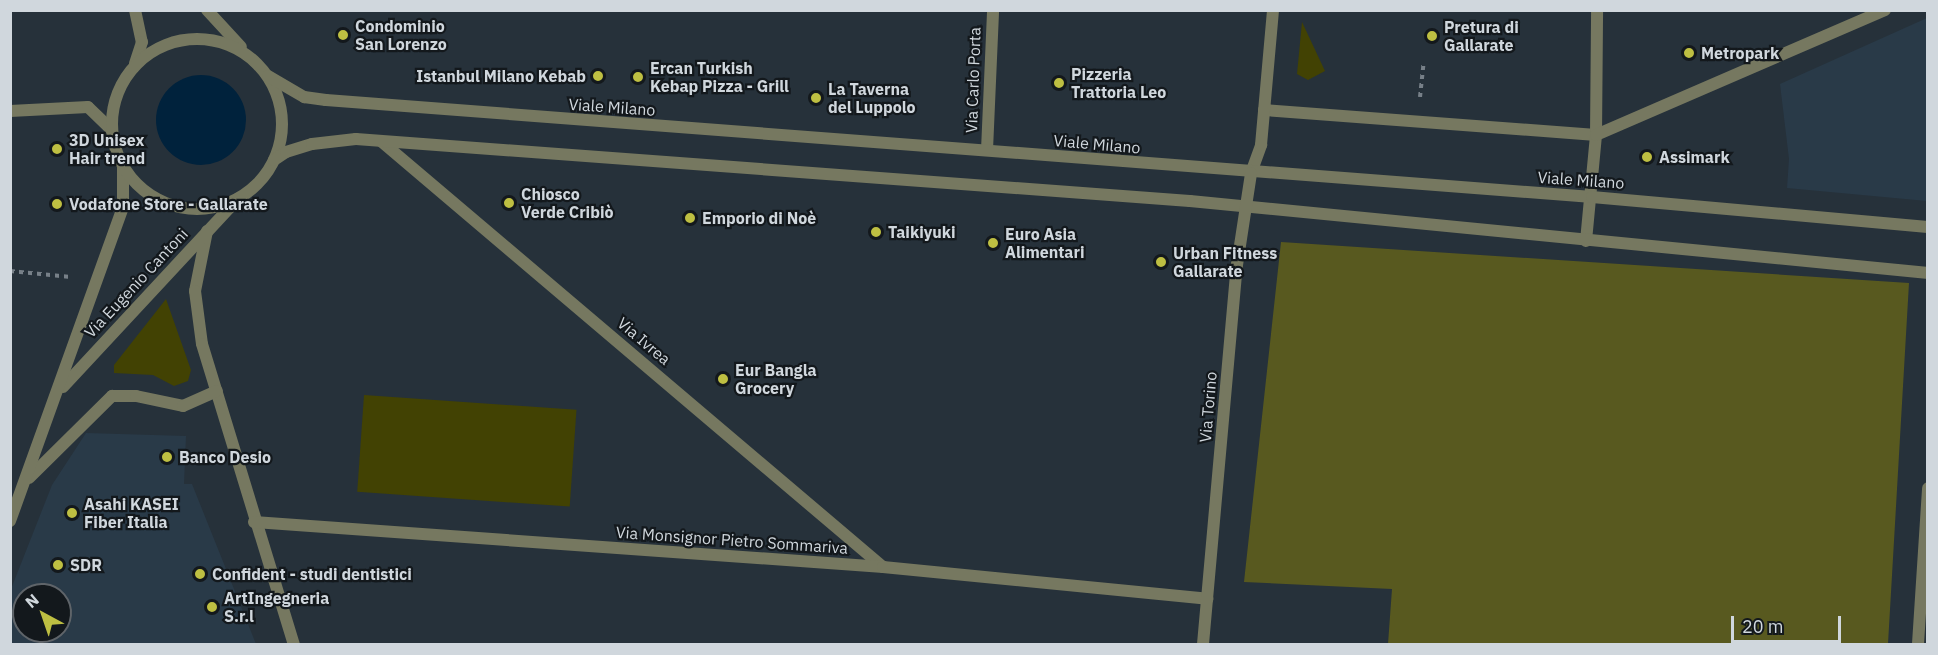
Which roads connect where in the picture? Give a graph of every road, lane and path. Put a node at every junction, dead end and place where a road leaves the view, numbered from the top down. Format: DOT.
graph roads {
  1 [pos="135,10"];
  2 [pos="993,10"];
  3 [pos="1272,10"];
  4 [pos="1597,10"];
  5 [pos="1885,10"];
  6 [pos="208,11"];
  7 [pos="250,56"];
  8 [pos="1424,61"];
  9 [pos="134,66"];
  10 [pos="268,76"];
  11 [pos="1422,84"];
  12 [pos="1264,110"];
  13 [pos="10,111"];
  14 [pos="112,130"];
  15 [pos="1596,135"];
  16 [pos="382,142"];
  17 [pos="987,150"];
  18 [pos="274,160"];
  19 [pos="123,166"];
  20 [pos="1251,173"];
  21 [pos="1592,197"];
  22 [pos="238,199"];
  23 [pos="1247,206"];
  24 [pos="1928,227"];
  25 [pos="207,231"];
  26 [pos="1586,241"];
  27 [pos="10,272"];
  28 [pos="1928,273"];
  29 [pos="98,280"];
  30 [pos="60,391"];
  31 [pos="217,391"];
  32 [pos="26,481"];
  33 [pos="1928,488"];
  34 [pos="10,521"];
  35 [pos="254,522"];
  36 [pos="883,567"];
  37 [pos="1207,599"];
  38 [pos="294,645"];
  39 [pos="1203,645"];
  40 [pos="1918,645"];
  1 -- 9 [label="street"];
  2 -- 17 [label="street, Via Carlo Porta"];
  3 -- 12 [label="street, Via Torino"];
  4 -- 15 [label="street"];
  5 -- 15 [label="street"];
  6 -- 7 [label="street"];
  7 -- 9 [label="street"];
  7 -- 10 [label="street"];
  8 -- 11 [label="path"];
  9 -- 14 [label="street"];
  10 -- 17 [label="street, Viale Milano"];
  10 -- 18 [label="street"];
  12 -- 15 [label="street"];
  12 -- 20 [label="street, Via Torino"];
  13 -- 14 [label="street"];
  14 -- 19 [label="street"];
  15 -- 21 [label="street"];
  16 -- 18 [label="street"];
  16 -- 23 [label="street"];
  16 -- 36 [label="street, Via Ivrea"];
  17 -- 20 [label="street, Viale Milano"];
  18 -- 22 [label="street"];
  19 -- 22 [label="street"];
  19 -- 29 [label="street, Via Eugenio Cantoni"];
  20 -- 21 [label="street, Viale Milano"];
  20 -- 23 [label="street, Via Torino"];
  21 -- 24 [label="street, Viale Milano"];
  21 -- 26 [label="street"];
  22 -- 25 [label="street, Via Eugenio Cantoni"];
  23 -- 26 [label="street"];
  23 -- 37 [label="street, Via Torino"];
  25 -- 30 [label="street, Via Eugenio Cantoni"];
  25 -- 31 [label="street"];
  26 -- 28 [label="street"];
  27 -- 29 [label="path"];
  29 -- 30 [label="street, Via Eugenio Cantoni"];
  30 -- 32 [label="street, Via Eugenio Cantoni"];
  31 -- 32 [label="street"];
  31 -- 35 [label="street"];
  32 -- 34 [label="street, Via Eugenio Cantoni"];
  33 -- 40 [label="street"];
  35 -- 36 [label="street, Via Monsignor Pietro Sommariva"];
  35 -- 38 [label="street"];
  36 -- 37 [label="street, Via Monsignor Pietro Sommariva"];
  37 -- 39 [label="street, Via Torino"];
}
